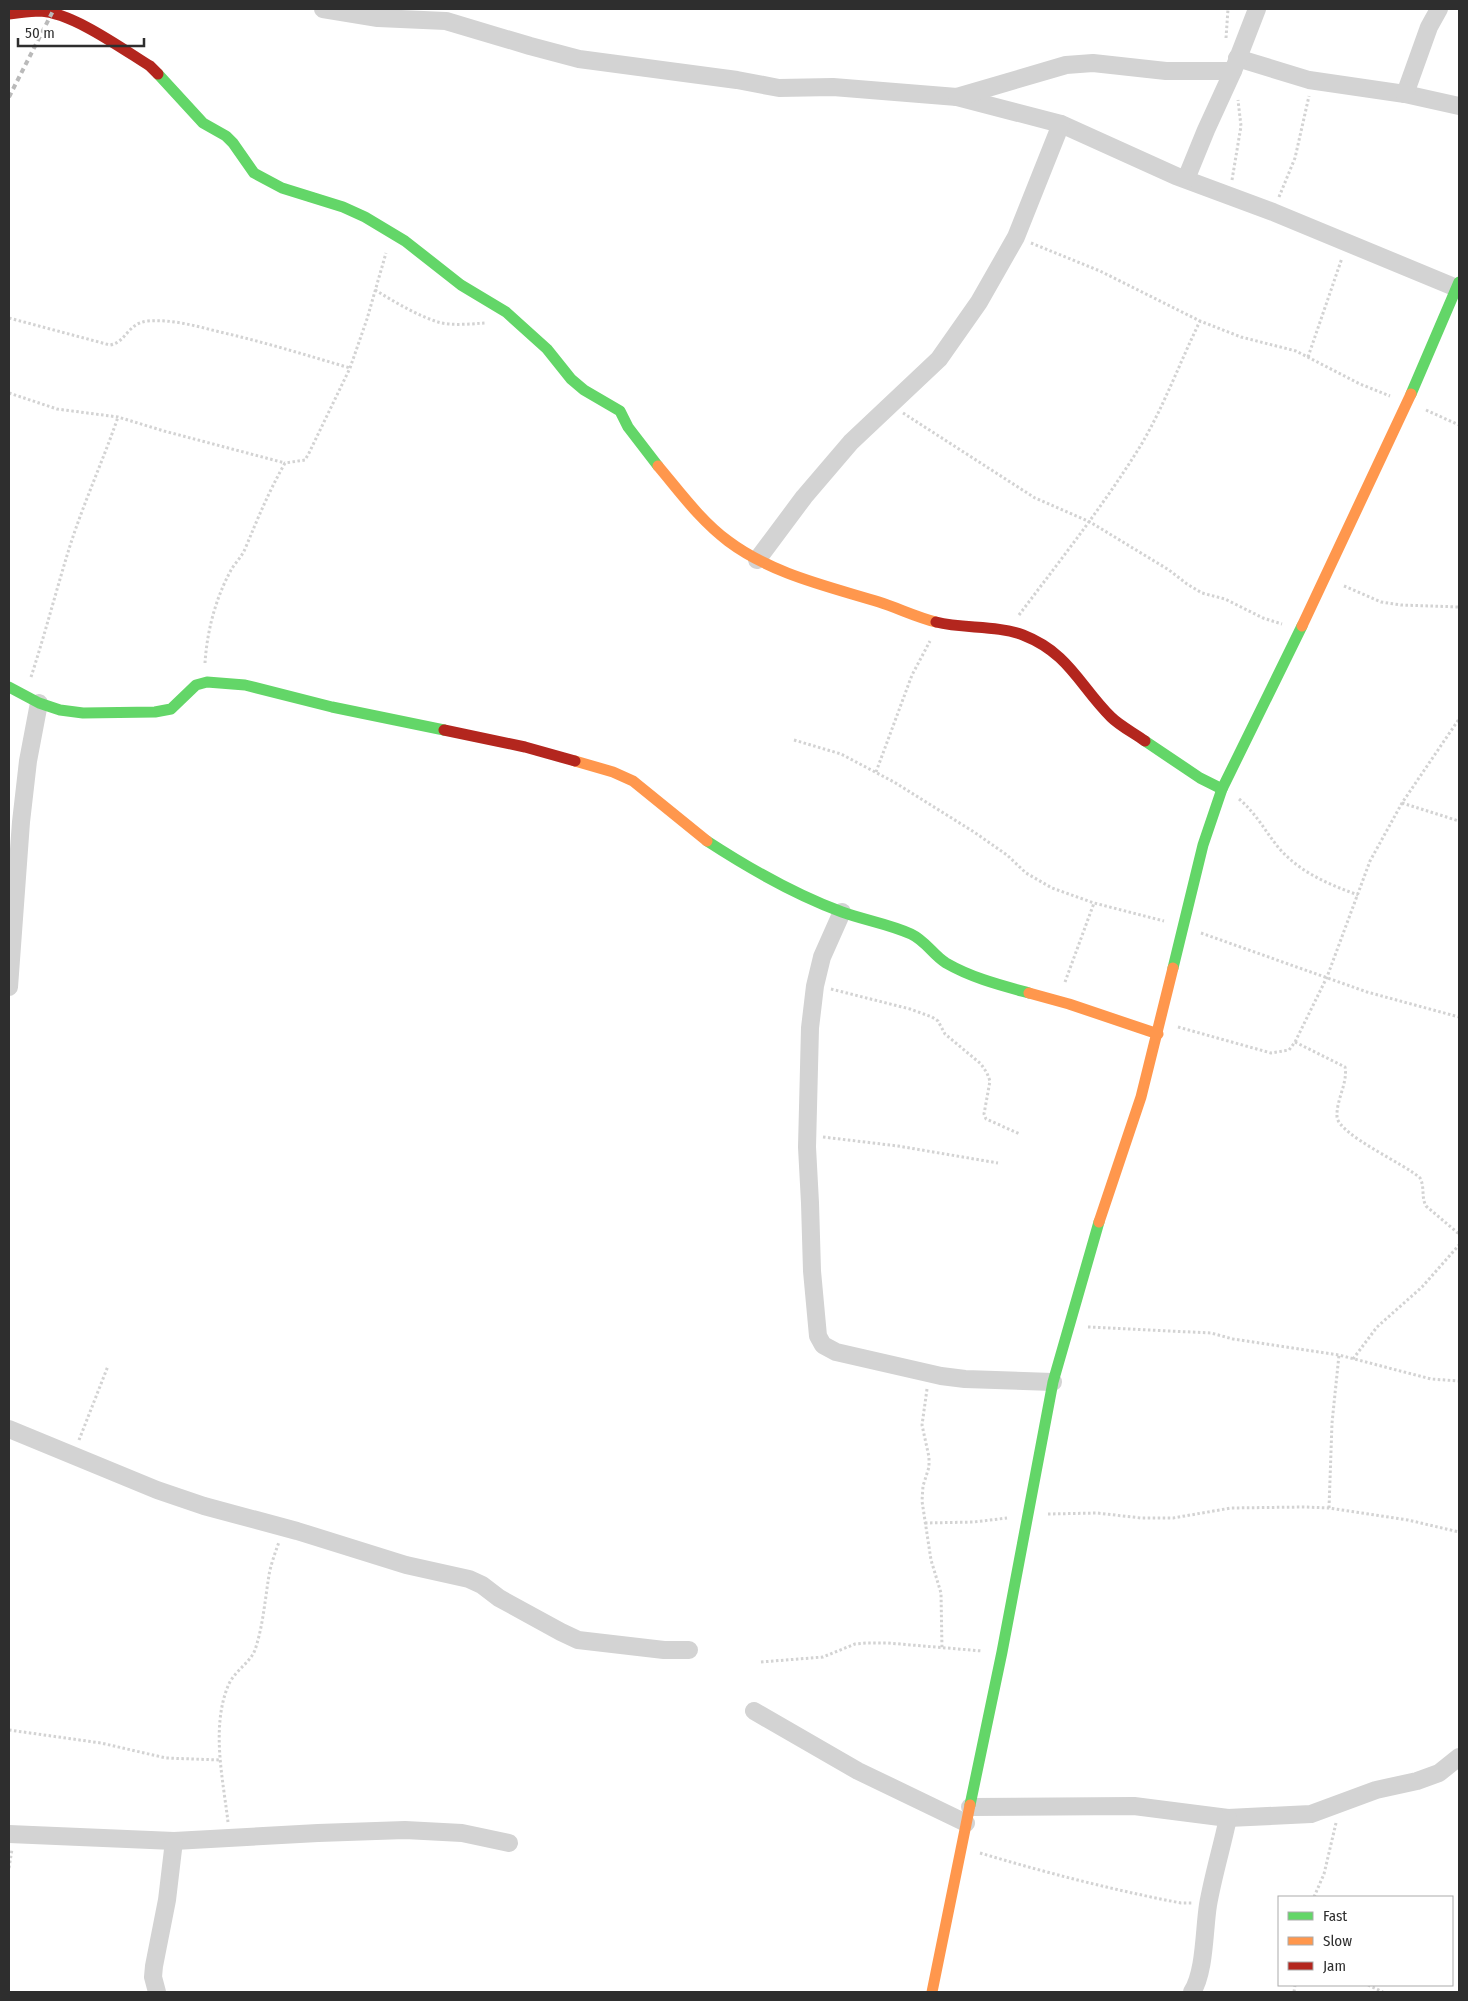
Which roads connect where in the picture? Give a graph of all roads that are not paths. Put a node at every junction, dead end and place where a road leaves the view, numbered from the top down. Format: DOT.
graph roads {
  1 [pos="323,9"];
  2 [pos="1257,9"];
  3 [pos="1439,9"];
  4 [pos="23,10"];
  5 [pos="9,14"];
  6 [pos="1234,67"];
  7 [pos="1405,94"];
  8 [pos="957,98"];
  9 [pos="1459,106"];
  10 [pos="1061,124"];
  11 [pos="1186,179"];
  12 [pos="1458,286"];
  13 [pos="757,560"];
  14 [pos="9,687"];
  15 [pos="32,699"];
  16 [pos="1222,789"];
  17 [pos="842,912"];
  18 [pos="9,987"];
  19 [pos="1158,1034"];
  20 [pos="1053,1382"];
  21 [pos="9,1429"];
  22 [pos="690,1650"];
  23 [pos="754,1711"];
  24 [pos="1459,1757"];
  25 [pos="968,1815"];
  26 [pos="1228,1818"];
  27 [pos="9,1834"];
  28 [pos="174,1841"];
  29 [pos="509,1843"];
  30 [pos="157,1992"];
  31 [pos="932,1992"];
  32 [pos="1192,1992"];
  1 -- 8 [label="street"];
  2 -- 6 [label="street"];
  3 -- 7 [label="street"];
  4 -- 5 [label="street"];
  4 -- 13 [label="street"];
  6 -- 7 [label="street"];
  6 -- 8 [label="street"];
  6 -- 11 [label="street"];
  7 -- 9 [label="street"];
  8 -- 10 [label="street"];
  10 -- 11 [label="street"];
  10 -- 13 [label="street"];
  11 -- 12 [label="street"];
  12 -- 16 [label="street"];
  13 -- 16 [label="street"];
  14 -- 15 [label="street"];
  15 -- 17 [label="street"];
  15 -- 18 [label="street"];
  16 -- 19 [label="street"];
  17 -- 19 [label="street"];
  17 -- 20 [label="street"];
  19 -- 20 [label="street"];
  20 -- 25 [label="street"];
  21 -- 22 [label="street"];
  23 -- 25 [label="street"];
  24 -- 26 [label="street"];
  25 -- 26 [label="street"];
  25 -- 31 [label="street"];
  26 -- 32 [label="street"];
  27 -- 28 [label="street"];
  28 -- 29 [label="street"];
  28 -- 30 [label="street"];
}
